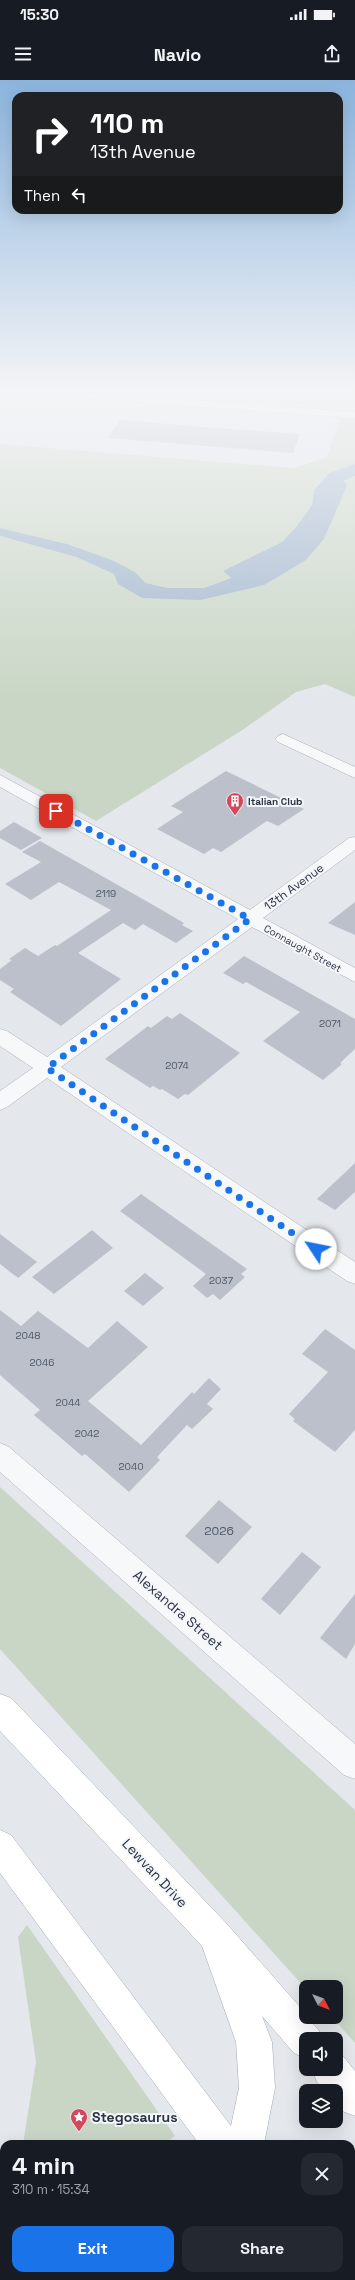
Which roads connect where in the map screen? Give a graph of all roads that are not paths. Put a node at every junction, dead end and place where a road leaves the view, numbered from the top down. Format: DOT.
graph roads {
  1 [pos="283,739"];
  2 [pos="355,773"];
  3 [pos="0,780"];
  4 [pos="355,842"];
  5 [pos="250,919"];
  6 [pos="355,976"];
  7 [pos="0,1036"];
  8 [pos="47,1068"];
  9 [pos="0,1102"];
  10 [pos="355,1274"];
  11 [pos="0,1455"];
  12 [pos="0,1709"];
  13 [pos="355,1764"];
  14 [pos="0,1846"];
  15 [pos="214,1935"];
  16 [pos="299,2033"];
  17 [pos="336,2076"];
  18 [pos="355,2098"];
  19 [pos="219,2140"];
  20 [pos="247,2140"];
  1 -- 2 [label="street"];
  3 -- 5 [label="street, Connaught Street"];
  4 -- 5 [label="street, 13th Avenue"];
  5 -- 6 [label="street, Connaught Street"];
  5 -- 8 [label="street, 13th Avenue"];
  7 -- 8 [label="street"];
  8 -- 9 [label="street, 13th Avenue"];
  8 -- 10 [label="street"];
  11 -- 13 [label="street, Alexandra Street"];
  12 -- 15 [label="main road, Lewvan Drive"];
  14 -- 19 [label="main road"];
  15 -- 16 [label="main road, Lewvan Drive"];
  15 -- 20 [label="main road"];
  17 -- 18 [label="main road"];
}
